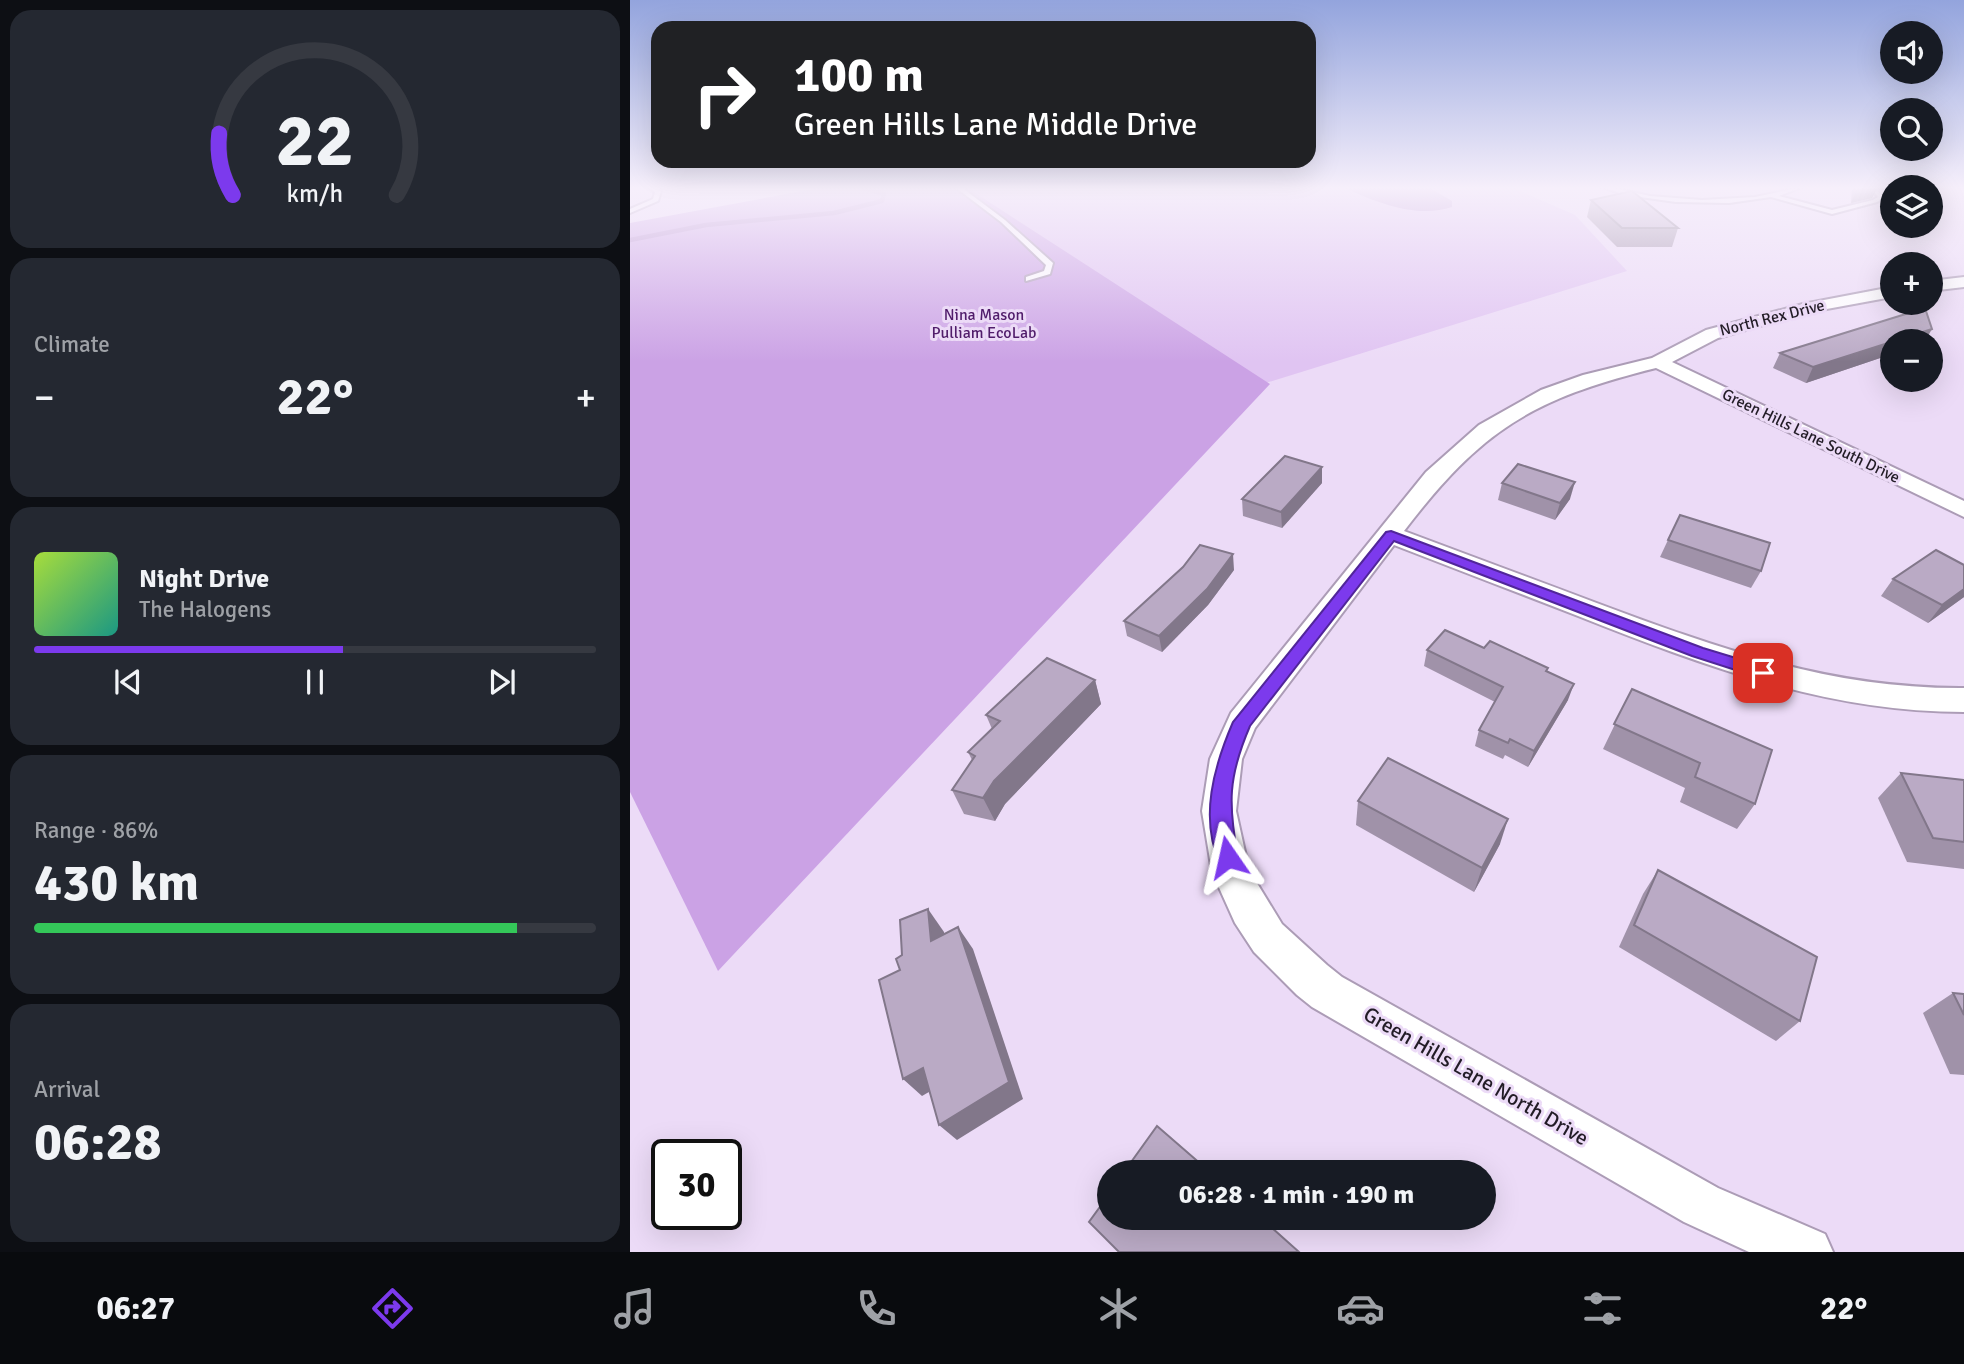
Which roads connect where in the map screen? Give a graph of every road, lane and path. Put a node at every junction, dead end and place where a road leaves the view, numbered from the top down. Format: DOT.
graph roads {
  1 [pos="1029,245"];
  2 [pos="1029,279"];
  3 [pos="1964,282"];
  4 [pos="1943,284"];
  5 [pos="1880,294"];
  6 [pos="1658,362"];
  7 [pos="1964,510"];
  8 [pos="1391,535"];
  9 [pos="1964,700"];
  10 [pos="1807,1252"];
  1 -- 2 [label="lane"];
  3 -- 4 [label="street"];
  5 -- 6 [label="street, North Rex Drive"];
  6 -- 7 [label="street, Green Hills Lane South Drive"];
  6 -- 8 [label="street, North Rex Drive"];
  8 -- 9 [label="street"];
  8 -- 10 [label="street, Green Hills Lane North Drive"];
}
